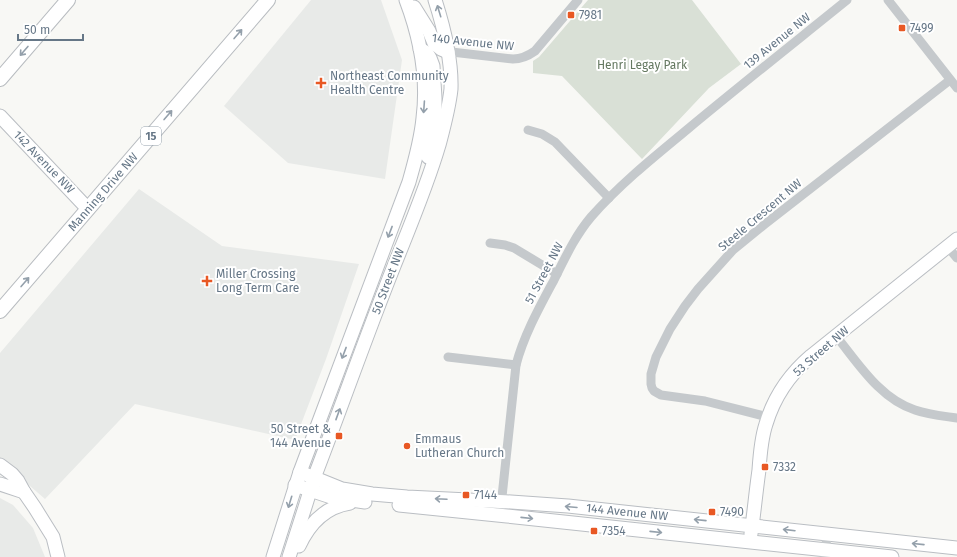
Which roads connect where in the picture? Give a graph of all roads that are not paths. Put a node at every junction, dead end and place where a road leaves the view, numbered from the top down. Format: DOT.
graph roads {
  1 [pos="68,0"];
  2 [pos="268,0"];
  3 [pos="406,0"];
  4 [pos="410,0"];
  5 [pos="435,0"];
  6 [pos="578,0"];
  7 [pos="847,0"];
  8 [pos="888,0"];
  9 [pos="420,49"];
  10 [pos="448,52"];
  11 [pos="0,79"];
  12 [pos="950,80"];
  13 [pos="957,88"];
  14 [pos="721,101"];
  15 [pos="0,116"];
  16 [pos="528,130"];
  17 [pos="427,183"];
  18 [pos="610,198"];
  19 [pos="88,209"];
  20 [pos="952,242"];
  21 [pos="490,243"];
  22 [pos="957,258"];
  23 [pos="557,274"];
  24 [pos="0,311"];
  25 [pos="836,336"];
  26 [pos="448,357"];
  27 [pos="516,365"];
  28 [pos="768,417"];
  29 [pos="957,418"];
  30 [pos="0,465"];
  31 [pos="298,479"];
  32 [pos="0,484"];
  33 [pos="312,484"];
  34 [pos="24,492"];
  35 [pos="363,502"];
  36 [pos="502,502"];
  37 [pos="500,515"];
  38 [pos="752,525"];
  39 [pos="827,534"];
  40 [pos="751,542"];
  41 [pos="957,548"];
  42 [pos="825,554"];
  43 [pos="58,557"];
  44 [pos="273,557"];
  45 [pos="290,557"];
  46 [pos="293,557"];
  47 [pos="892,557"];
  1 -- 11 [label="main road, one-way"];
  19 -- 2 [label="main road, Manning Drive NW / 15, one-way"];
  3 -- 9 [label="street, 50 Street NW"];
  4 -- 10 [label="street"];
  10 -- 5 [label="street, 50 Street NW, one-way"];
  6 -- 10 [label="street, 140 Avenue NW"];
  7 -- 14 [label="street, 139 Avenue NW"];
  8 -- 12 [label="street"];
  9 -- 10 [label="street, 140 Avenue NW"];
  9 -- 17 [label="street"];
  9 -- 31 [label="street, 50 Street NW, one-way"];
  10 -- 17 [label="street, 50 Street NW"];
  12 -- 13 [label="street"];
  12 -- 28 [label="street, Steele Crescent NW"];
  14 -- 18 [label="street, 51 Street NW"];
  15 -- 19 [label="street, 142 Avenue NW"];
  16 -- 18 [label="street"];
  33 -- 17 [label="street, 50 Street NW, one-way"];
  18 -- 23 [label="street, 51 Street NW"];
  24 -- 19 [label="main road, Manning Drive NW, one-way"];
  20 -- 22 [label="street"];
  20 -- 25 [label="street, 53 Street NW"];
  21 -- 23 [label="street"];
  23 -- 27 [label="street, 51 Street NW"];
  25 -- 28 [label="street, 53 Street NW"];
  25 -- 29 [label="street"];
  26 -- 27 [label="street"];
  27 -- 36 [label="street, 51 Street NW"];
  28 -- 38 [label="street, 53 Street NW"];
  30 -- 34 [label="street"];
  31 -- 33 [label="street, 144 Avenue NW"];
  31 -- 44 [label="street, 50 Street NW, one-way"];
  32 -- 34 [label="street"];
  33 -- 35 [label="street, 144 Avenue NW"];
  36 -- 33 [label="street, 144 Avenue NW, one-way"];
  33 -- 45 [label="street, 50 Street NW"];
  34 -- 43 [label="street"];
  35 -- 37 [label="street, 144 Avenue NW"];
  35 -- 46 [label="street"];
  36 -- 37 [label="street, 51 Street NW"];
  38 -- 36 [label="street, 144 Avenue NW, one-way"];
  37 -- 40 [label="street, 144 Avenue NW, one-way"];
  39 -- 38 [label="street, 144 Avenue NW, one-way"];
  38 -- 40 [label="street, 53 Street NW"];
  41 -- 39 [label="street, 144 Avenue NW, one-way"];
  39 -- 42 [label="street"];
  40 -- 42 [label="street, 144 Avenue NW"];
  42 -- 47 [label="street, 144 Avenue NW"];
}
